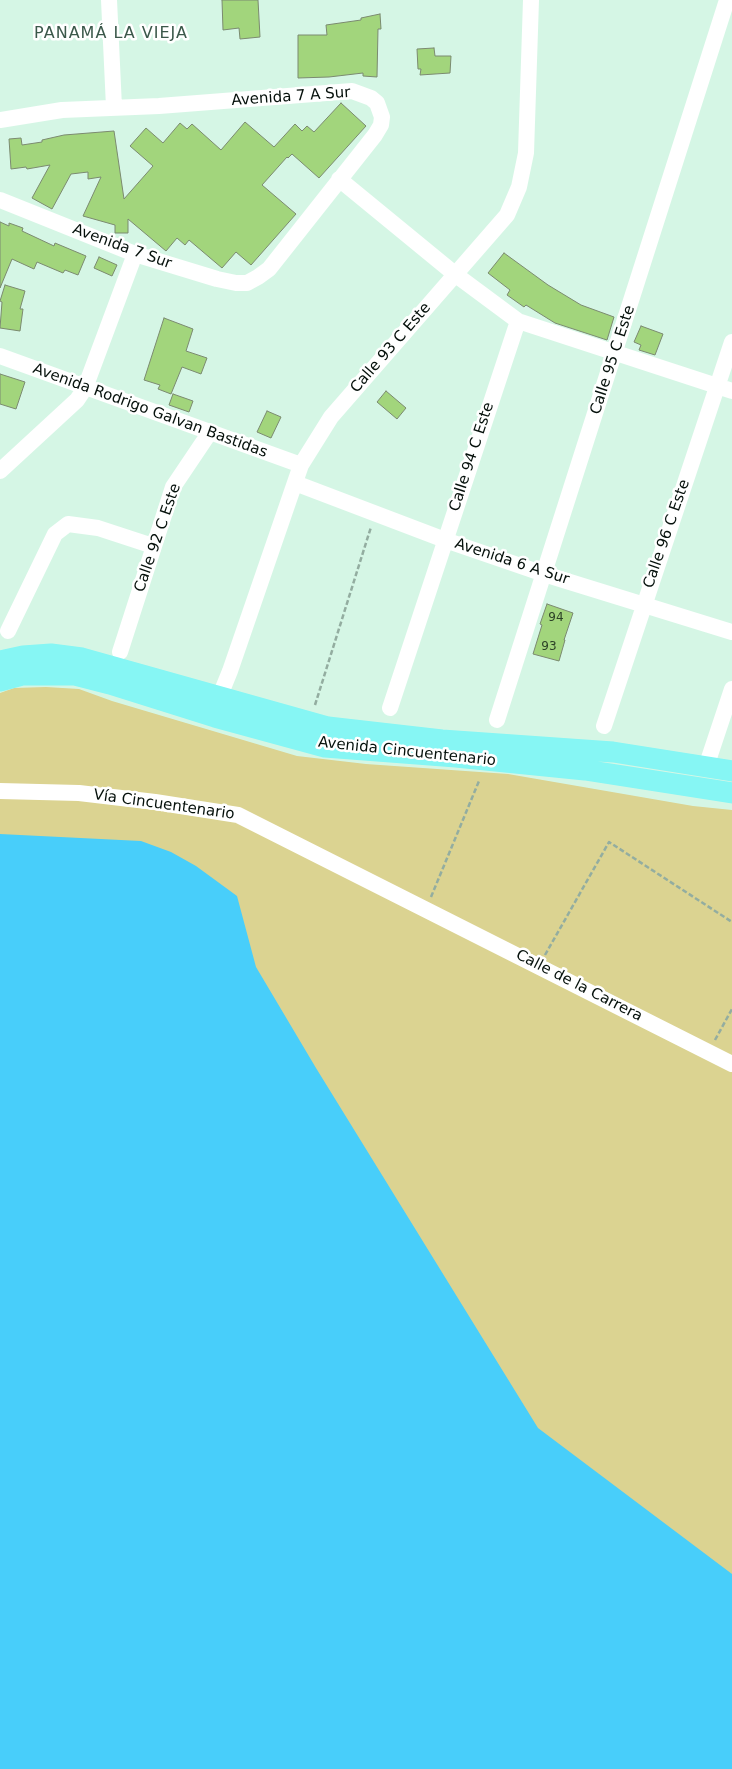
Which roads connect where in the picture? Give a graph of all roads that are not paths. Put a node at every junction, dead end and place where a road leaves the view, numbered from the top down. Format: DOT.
graph roads {
  1 [pos="109,0"];
  2 [pos="531,0"];
  3 [pos="728,0"];
  4 [pos="114,107"];
  5 [pos="0,120"];
  6 [pos="339,179"];
  7 [pos="0,200"];
  8 [pos="135,254"];
  9 [pos="456,275"];
  10 [pos="247,283"];
  11 [pos="518,321"];
  12 [pos="732,342"];
  13 [pos="615,353"];
  14 [pos="0,356"];
  15 [pos="85,388"];
  16 [pos="725,389"];
  17 [pos="210,432"];
  18 [pos="301,465"];
  19 [pos="0,471"];
  20 [pos="294,483"];
  21 [pos="445,540"];
  22 [pos="153,546"];
  23 [pos="544,574"];
  24 [pos="644,604"];
  25 [pos="8,631"];
  26 [pos="732,632"];
  27 [pos="120,652"];
  28 [pos="0,661"];
  29 [pos="0,681"];
  30 [pos="732,689"];
  31 [pos="219,698"];
  32 [pos="390,708"];
  33 [pos="496,720"];
  34 [pos="604,726"];
  35 [pos="706,767"];
  36 [pos="732,771"];
  37 [pos="0,791"];
  38 [pos="732,793"];
  39 [pos="426,910"];
  40 [pos="732,1064"];
  1 -- 4 [label="street"];
  2 -- 9 [label="street, Calle 93 C Este"];
  3 -- 13 [label="street, Calle 95 C Este"];
  4 -- 5 [label="street, Avenida 7 A Sur"];
  4 -- 6 [label="street, Avenida 7 A Sur"];
  6 -- 9 [label="street"];
  6 -- 10 [label="street, Avenida 7 A Sur"];
  7 -- 8 [label="street, Avenida 7 Sur"];
  8 -- 10 [label="street, Avenida 7 Sur"];
  8 -- 15 [label="street"];
  9 -- 11 [label="street"];
  9 -- 18 [label="street, Calle 93 C Este"];
  11 -- 13 [label="street"];
  11 -- 21 [label="street, Calle 94 C Este"];
  12 -- 16 [label="street, Calle 96 C Este"];
  13 -- 16 [label="street"];
  13 -- 23 [label="street, Calle 95 C Este"];
  14 -- 15 [label="street, Avenida Rodrigo Galvan Bastidas"];
  15 -- 17 [label="street, Avenida Rodrigo Galvan Bastidas"];
  15 -- 19 [label="street"];
  16 -- 24 [label="street, Calle 96 C Este"];
  17 -- 18 [label="street, Avenida Rodrigo Galvan Bastidas"];
  17 -- 22 [label="street, Calle 92 C Este"];
  18 -- 20 [label="street, Calle 93 C Este"];
  20 -- 21 [label="street, Avenida 6 A Sur"];
  20 -- 31 [label="street, Calle 93 C Este"];
  21 -- 23 [label="street, Avenida 6 A Sur"];
  21 -- 32 [label="street, Calle 94 C Este"];
  22 -- 25 [label="street"];
  22 -- 27 [label="street, Calle 92 C Este"];
  23 -- 24 [label="street, Avenida 6 A Sur"];
  23 -- 33 [label="street, Calle 95 C Este"];
  24 -- 26 [label="street, Avenida 6 A Sur"];
  24 -- 34 [label="street, Calle 96 C Este"];
  28 -- 31 [label="main road, Avenida Cincuentenario"];
  29 -- 38 [label="main road, Avenida Cincuentenario"];
  30 -- 35 [label="street"];
  31 -- 35 [label="main road, Avenida Cincuentenario"];
  35 -- 36 [label="main road, Avenida Cincuentenario"];
  37 -- 39 [label="street, Vía Cincuentenario"];
  39 -- 40 [label="street, Calle de la Carrera"];
}
